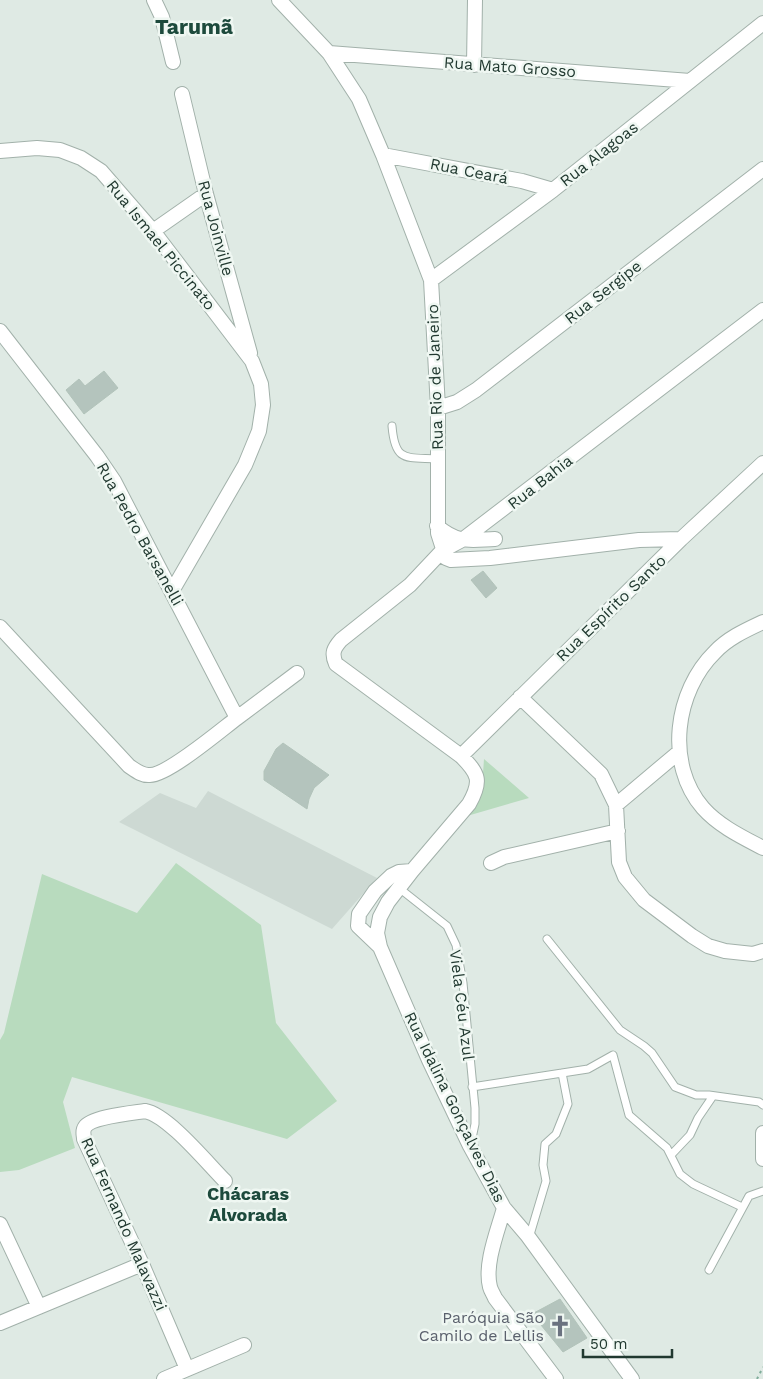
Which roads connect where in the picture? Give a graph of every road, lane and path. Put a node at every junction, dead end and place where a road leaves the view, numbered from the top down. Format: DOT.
graph roads {
  1 [pos="154,0"];
  2 [pos="279,0"];
  3 [pos="475,0"];
  4 [pos="763,23"];
  5 [pos="329,53"];
  6 [pos="173,62"];
  7 [pos="474,65"];
  8 [pos="690,81"];
  9 [pos="182,94"];
  10 [pos="0,151"];
  11 [pos="383,155"];
  12 [pos="763,169"];
  13 [pos="553,190"];
  14 [pos="206,194"];
  15 [pos="153,231"];
  16 [pos="432,280"];
  17 [pos="763,310"];
  18 [pos="0,331"];
  19 [pos="252,362"];
  20 [pos="438,408"];
  21 [pos="392,426"];
  22 [pos="438,459"];
  23 [pos="763,463"];
  24 [pos="502,510"];
  25 [pos="438,526"];
  26 [pos="495,539"];
  27 [pos="681,539"];
  28 [pos="462,540"];
  29 [pos="443,550"];
  30 [pos="490,558"];
  31 [pos="172,591"];
  32 [pos="763,622"];
  33 [pos="0,628"];
  34 [pos="297,673"];
  35 [pos="520,696"];
  36 [pos="238,718"];
  37 [pos="679,752"];
  38 [pos="461,756"];
  39 [pos="616,805"];
  40 [pos="618,831"];
  41 [pos="763,848"];
  42 [pos="491,863"];
  43 [pos="412,870"];
  44 [pos="399,888"];
  45 [pos="547,939"];
  46 [pos="380,947"];
  47 [pos="763,951"];
  48 [pos="562,1073"];
  49 [pos="472,1087"];
  50 [pos="713,1096"];
  51 [pos="763,1105"];
  52 [pos="763,1133"];
  53 [pos="470,1146"];
  54 [pos="671,1155"];
  55 [pos="763,1159"];
  56 [pos="225,1182"];
  57 [pos="763,1191"];
  58 [pos="742,1207"];
  59 [pos="504,1208"];
  60 [pos="0,1224"];
  61 [pos="529,1239"];
  62 [pos="142,1264"];
  63 [pos="709,1270"];
  64 [pos="39,1307"];
  65 [pos="0,1323"];
  66 [pos="244,1345"];
  67 [pos="763,1368"];
  68 [pos="187,1369"];
  69 [pos="164,1379"];
  70 [pos="556,1379"];
  71 [pos="632,1379"];
  72 [pos="757,1379"];
  1 -- 6 [label="street"];
  2 -- 5 [label="street, Rua Rio de Janeiro"];
  3 -- 7 [label="street"];
  4 -- 8 [label="street, Rua Alagoas"];
  5 -- 7 [label="street, Rua Mato Grosso"];
  5 -- 11 [label="street, Rua Rio de Janeiro"];
  7 -- 8 [label="street, Rua Mato Grosso"];
  8 -- 13 [label="street, Rua Alagoas"];
  9 -- 14 [label="street, Rua Joinville"];
  10 -- 15 [label="street, Rua Ismael Piccinato"];
  11 -- 13 [label="street, Rua Ceará"];
  11 -- 16 [label="street, Rua Rio de Janeiro"];
  12 -- 20 [label="street, Rua Sergipe"];
  13 -- 16 [label="street, Rua Alagoas"];
  14 -- 15 [label="street"];
  14 -- 19 [label="street, Rua Joinville"];
  15 -- 19 [label="street, Rua Ismael Piccinato"];
  16 -- 20 [label="street, Rua Rio de Janeiro"];
  17 -- 24 [label="street, Rua Bahia"];
  18 -- 31 [label="street, Rua Pedro Barsanelli"];
  19 -- 31 [label="street, Rua Ismael Piccinato"];
  20 -- 22 [label="street, Rua Rio de Janeiro"];
  21 -- 22 [label="lane"];
  22 -- 25 [label="street, Rua Rio de Janeiro"];
  23 -- 27 [label="street, Rua Espírito Santo"];
  24 -- 26 [label="street"];
  24 -- 28 [label="street, Rua Bahia"];
  25 -- 28 [label="street"];
  25 -- 29 [label="street, Rua Rio de Janeiro"];
  26 -- 28 [label="street"];
  26 -- 30 [label="street"];
  27 -- 30 [label="street"];
  27 -- 35 [label="street, Rua Espírito Santo"];
  28 -- 29 [label="street, Rua Bahia"];
  29 -- 30 [label="street"];
  29 -- 38 [label="street, Rua Bahia"];
  31 -- 36 [label="street, Rua Pedro Barsanelli"];
  32 -- 37 [label="street"];
  33 -- 36 [label="street"];
  34 -- 36 [label="street"];
  35 -- 38 [label="street, Rua Espírito Santo"];
  35 -- 39 [label="street"];
  37 -- 39 [label="street"];
  37 -- 41 [label="street"];
  38 -- 43 [label="street"];
  39 -- 40 [label="street"];
  40 -- 42 [label="street"];
  40 -- 47 [label="street"];
  43 -- 44 [label="street, Rua Idalina Gonçalves Dias"];
  43 -- 46 [label="street, Rua Idalina Gonçalves Dias"];
  44 -- 46 [label="street, Rua Idalina Gonçalves Dias"];
  44 -- 49 [label="lane, Viela Céu Azul"];
  45 -- 50 [label="lane"];
  46 -- 53 [label="street, Rua Idalina Gonçalves Dias"];
  48 -- 49 [label="lane"];
  48 -- 54 [label="lane"];
  48 -- 61 [label="lane"];
  49 -- 53 [label="lane, Viela Céu Azul"];
  50 -- 51 [label="lane"];
  50 -- 54 [label="lane"];
  52 -- 55 [label="street"];
  53 -- 59 [label="street, Rua Idalina Gonçalves Dias"];
  54 -- 58 [label="lane"];
  56 -- 62 [label="street, Rua Fernando Malavazzi"];
  57 -- 58 [label="lane"];
  58 -- 63 [label="lane"];
  59 -- 61 [label="street, Rua Idalina Gonçalves Dias"];
  59 -- 70 [label="street"];
  60 -- 64 [label="street"];
  61 -- 71 [label="street, Rua Idalina Gonçalves Dias"];
  62 -- 64 [label="street"];
  62 -- 68 [label="street, Rua Fernando Malavazzi"];
  64 -- 65 [label="street"];
  66 -- 68 [label="street"];
  67 -- 72 [label="path"];
  68 -- 69 [label="street"];
}
